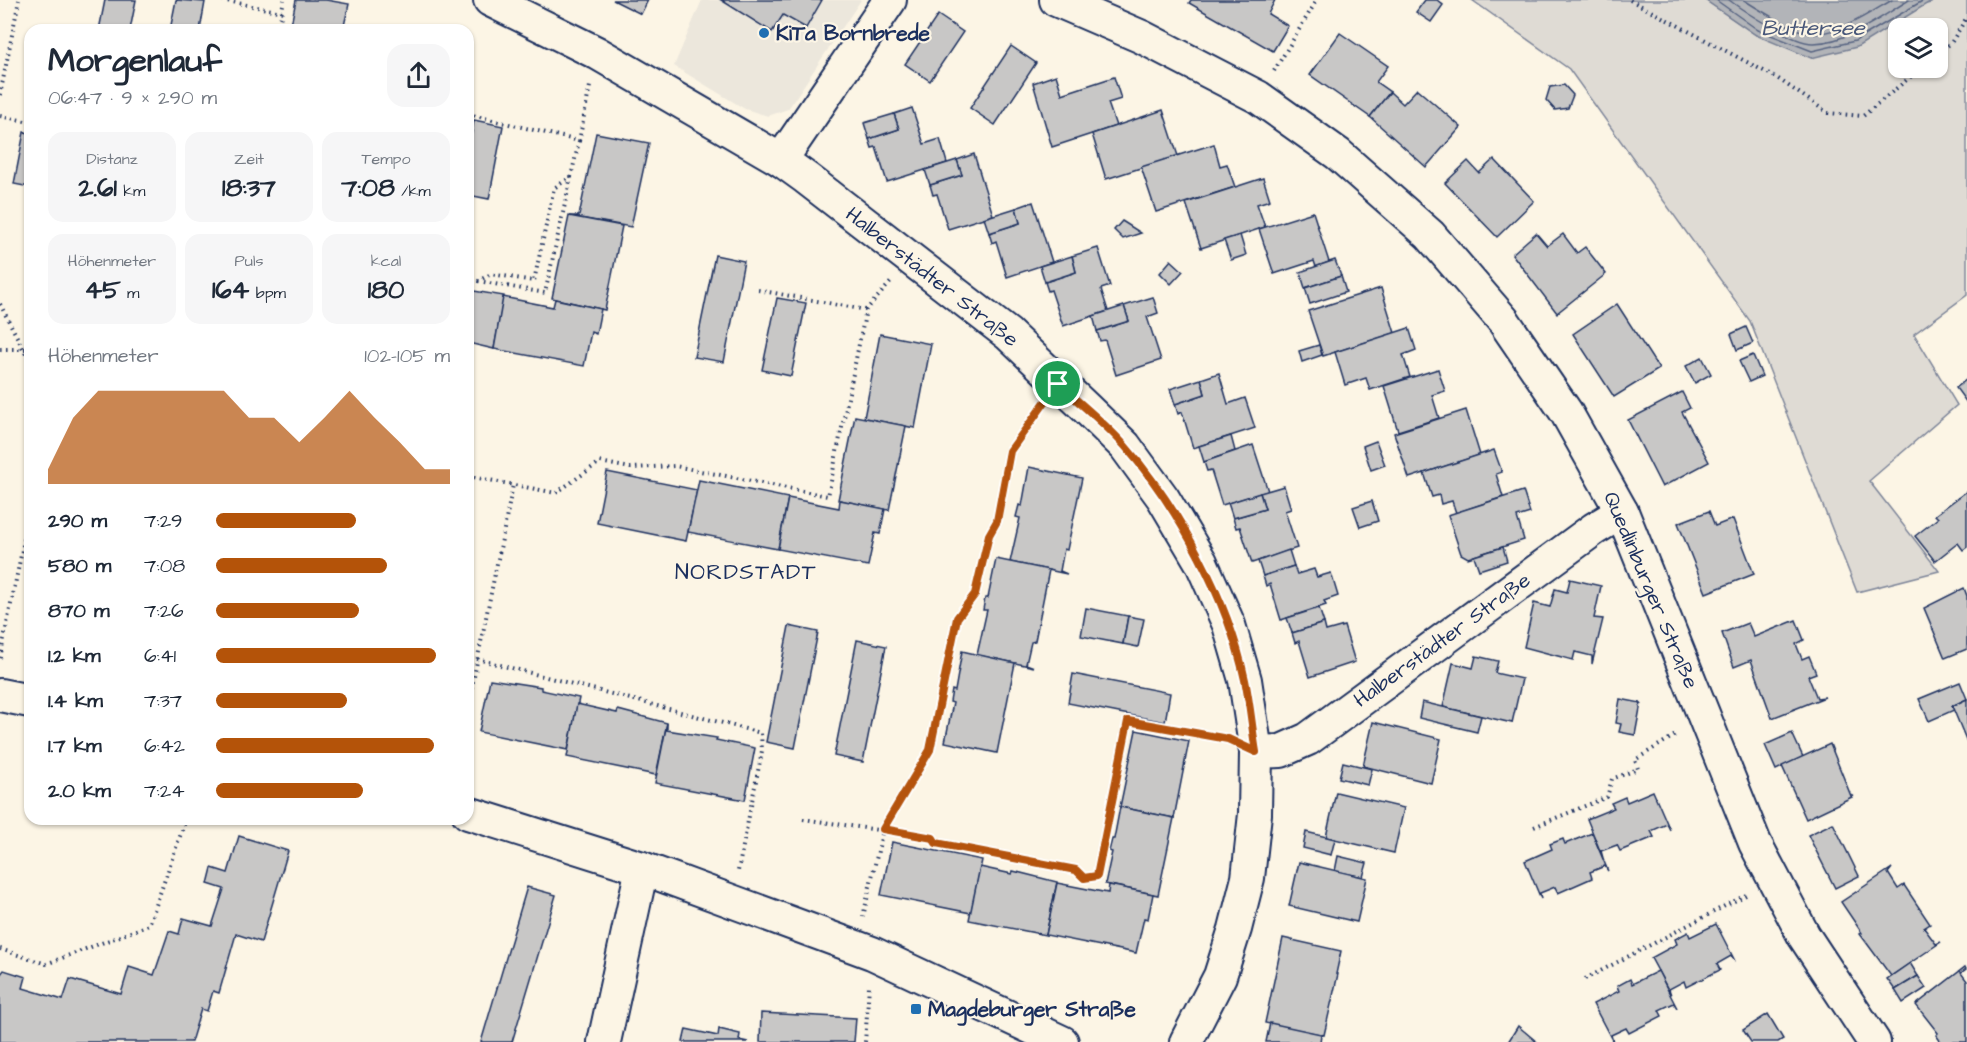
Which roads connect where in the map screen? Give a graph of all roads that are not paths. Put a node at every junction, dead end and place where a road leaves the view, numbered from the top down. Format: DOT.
graph roads {
  1 [pos="490,0"];
  2 [pos="890,0"];
  3 [pos="1056,0"];
  4 [pos="781,160"];
  5 [pos="1622,512"];
  6 [pos="0,695"];
  7 [pos="24,700"];
  8 [pos="1256,752"];
  9 [pos="474,815"];
  10 [pos="642,868"];
  11 [pos="604,1042"];
  12 [pos="1062,1042"];
  13 [pos="1186,1042"];
  14 [pos="1874,1042"];
  1 -- 4 [label="street, Halberstädter Straße"];
  2 -- 4 [label="street"];
  3 -- 5 [label="street, Quedlinburger Straße"];
  4 -- 8 [label="street, Halberstädter Straße"];
  5 -- 8 [label="street, Halberstädter Straße"];
  5 -- 14 [label="street, Quedlinburger Straße"];
  6 -- 7 [label="street"];
  8 -- 13 [label="street, Halberstädter Straße"];
  9 -- 10 [label="street"];
  10 -- 11 [label="street"];
  10 -- 12 [label="street"];
}
